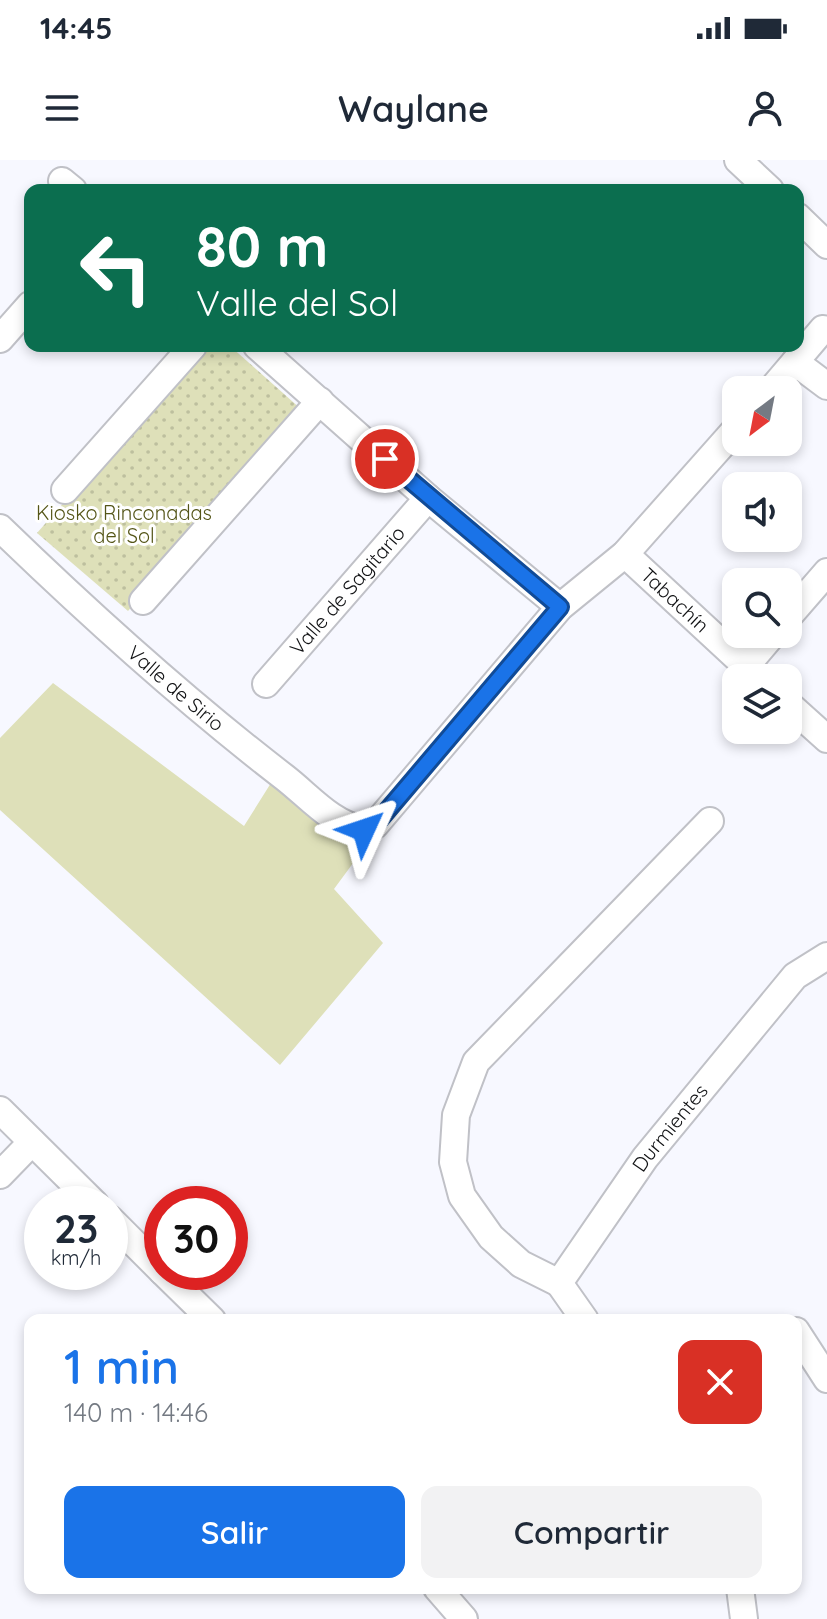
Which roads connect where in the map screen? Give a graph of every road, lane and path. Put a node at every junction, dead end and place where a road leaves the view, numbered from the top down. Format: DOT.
graph roads {
  1 [pos="738,160"];
  2 [pos="764,184"];
  3 [pos="804,223"];
  4 [pos="827,245"];
  5 [pos="24,312"];
  6 [pos="823,329"];
  7 [pos="0,339"];
  8 [pos="804,351"];
  9 [pos="188,352"];
  10 [pos="264,352"];
  11 [pos="803,352"];
  12 [pos="795,362"];
  13 [pos="783,376"];
  14 [pos="827,386"];
  15 [pos="320,401"];
  16 [pos="722,445"];
  17 [pos="65,490"];
  18 [pos="428,498"];
  19 [pos="0,528"];
  20 [pos="625,554"];
  21 [pos="827,572"];
  22 [pos="143,601"];
  23 [pos="802,601"];
  24 [pos="560,607"];
  25 [pos="744,664"];
  26 [pos="266,684"];
  27 [pos="802,717"];
  28 [pos="827,739"];
  29 [pos="710,821"];
  30 [pos="827,956"];
  31 [pos="1,1113"];
  32 [pos="32,1142"];
  33 [pos="0,1175"];
  34 [pos="77,1186"];
  35 [pos="128,1237"];
  36 [pos="144,1252"];
  37 [pos="559,1283"];
  38 [pos="182,1290"];
  39 [pos="206,1314"];
  40 [pos="581,1314"];
  41 [pos="802,1340"];
  42 [pos="827,1379"];
  43 [pos="442,1594"];
  44 [pos="741,1594"];
  45 [pos="464,1619"];
  46 [pos="744,1619"];
  1 -- 2 [label="street"];
  3 -- 4 [label="street"];
  5 -- 7 [label="street"];
  6 -- 8 [label="street"];
  9 -- 17 [label="street"];
  10 -- 15 [label="street"];
  11 -- 12 [label="street"];
  12 -- 13 [label="street"];
  12 -- 14 [label="street"];
  15 -- 18 [label="street"];
  15 -- 22 [label="street"];
  16 -- 20 [label="street"];
  18 -- 24 [label="street"];
  18 -- 26 [label="street, Valle de Sagitario"];
  19 -- 24 [label="street, Valle de Sirio"];
  20 -- 24 [label="street"];
  20 -- 25 [label="street, Tabachín"];
  21 -- 23 [label="street"];
  27 -- 28 [label="street"];
  29 -- 37 [label="street"];
  30 -- 37 [label="street, Durmientes"];
  31 -- 32 [label="street"];
  32 -- 33 [label="street"];
  32 -- 34 [label="street"];
  35 -- 36 [label="street"];
  37 -- 40 [label="street"];
  38 -- 39 [label="street"];
  41 -- 42 [label="street"];
  43 -- 45 [label="street"];
  44 -- 46 [label="street"];
}
